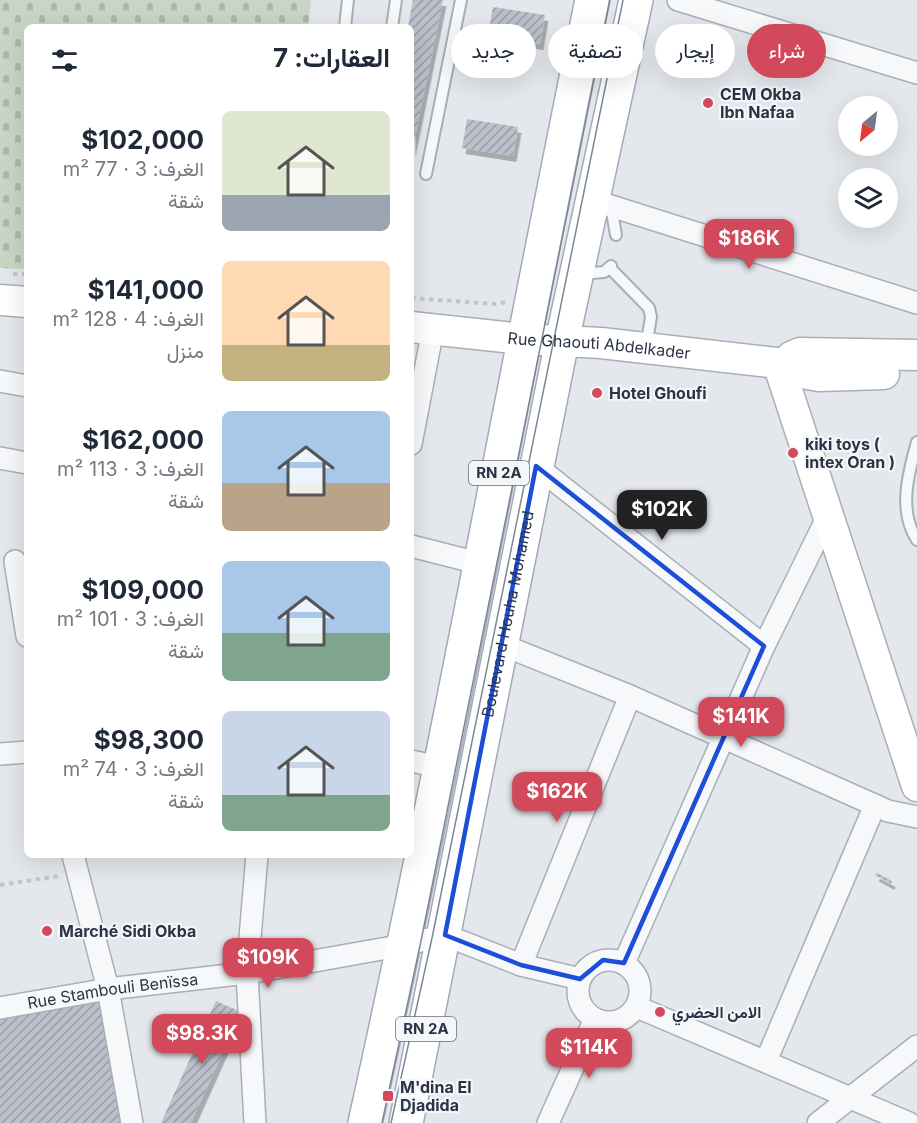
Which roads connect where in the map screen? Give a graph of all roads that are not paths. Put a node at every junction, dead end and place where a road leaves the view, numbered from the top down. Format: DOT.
graph roads {
  1 [pos="348,0"];
  2 [pos="396,0"];
  3 [pos="461,0"];
  4 [pos="592,0"];
  5 [pos="636,0"];
  6 [pos="678,0"];
  7 [pos="345,24"];
  8 [pos="392,24"];
  9 [pos="917,73"];
  10 [pos="426,174"];
  11 [pos="601,203"];
  12 [pos="616,235"];
  13 [pos="576,275"];
  14 [pos="0,300"];
  15 [pos="24,302"];
  16 [pos="917,303"];
  17 [pos="422,328"];
  18 [pos="522,339"];
  19 [pos="562,341"];
  20 [pos="646,348"];
  21 [pos="917,355"];
  22 [pos="782,364"];
  23 [pos="917,373"];
  24 [pos="0,381"];
  25 [pos="24,385"];
  26 [pos="414,412"];
  27 [pos="917,442"];
  28 [pos="0,458"];
  29 [pos="24,462"];
  30 [pos="537,466"];
  31 [pos="828,518"];
  32 [pos="917,540"];
  33 [pos="414,547"];
  34 [pos="14,560"];
  35 [pos="482,564"];
  36 [pos="24,618"];
  37 [pos="500,644"];
  38 [pos="764,646"];
  39 [pos="630,696"];
  40 [pos="724,736"];
  41 [pos="24,752"];
  42 [pos="0,754"];
  43 [pos="425,764"];
  44 [pos="917,786"];
  45 [pos="875,805"];
  46 [pos="917,817"];
  47 [pos="257,858"];
  48 [pos="76,864"];
  49 [pos="445,935"];
  50 [pos="404,945"];
  51 [pos="624,963"];
  52 [pos="521,965"];
  53 [pos="248,973"];
  54 [pos="580,979"];
  55 [pos="108,989"];
  56 [pos="637,1007"];
  57 [pos="0,1008"];
  58 [pos="595,1019"];
  59 [pos="917,1046"];
  60 [pos="765,1061"];
  61 [pos="852,1098"];
  62 [pos="132,1123"];
  63 [pos="255,1123"];
  64 [pos="365,1123"];
  65 [pos="406,1123"];
  66 [pos="548,1123"];
  67 [pos="818,1123"];
  68 [pos="909,1123"];
  1 -- 7 [label="lane"];
  2 -- 8 [label="lane"];
  3 -- 10 [label="lane"];
  4 -- 18 [label="main road, RN 2A"];
  5 -- 11 [label="main road, Boulevard Houha Mohamed / RN 2A"];
  6 -- 9 [label="street"];
  11 -- 12 [label="lane"];
  11 -- 13 [label="main road, Boulevard Houha Mohamed / RN 2A"];
  11 -- 16 [label="street"];
  13 -- 19 [label="main road, Boulevard Houha Mohamed / RN 2A"];
  13 -- 20 [label="lane"];
  14 -- 15 [label="main road"];
  17 -- 18 [label="main road, Rue Ghaouti Abdelkader"];
  17 -- 26 [label="street"];
  18 -- 19 [label="main road, Rue Ghaouti Abdelkader"];
  18 -- 35 [label="main road, RN 2A"];
  19 -- 20 [label="main road, Rue Ghaouti Abdelkader"];
  19 -- 30 [label="main road, Boulevard Houha Mohamed / RN 2A"];
  20 -- 22 [label="main road, Rue Ghaouti Abdelkader"];
  21 -- 22 [label="main road, Rue Ghaouti Abdelkader"];
  22 -- 23 [label="main road, Rue Ghaouti Abdelkader"];
  22 -- 31 [label="main road"];
  24 -- 25 [label="street"];
  27 -- 32 [label="lane"];
  28 -- 29 [label="street"];
  30 -- 37 [label="main road, Boulevard Houha Mohamed / RN 2A"];
  30 -- 38 [label="street"];
  31 -- 38 [label="street"];
  31 -- 44 [label="main road"];
  33 -- 35 [label="street"];
  34 -- 36 [label="street"];
  35 -- 43 [label="main road, RN 2A"];
  37 -- 39 [label="street"];
  37 -- 49 [label="main road, Boulevard Houha Mohamed / RN 2A"];
  38 -- 40 [label="street"];
  39 -- 40 [label="street"];
  39 -- 52 [label="street"];
  40 -- 45 [label="street"];
  40 -- 51 [label="street"];
  41 -- 42 [label="street"];
  43 -- 50 [label="main road, RN 2A"];
  45 -- 46 [label="street"];
  45 -- 60 [label="street"];
  47 -- 53 [label="street"];
  48 -- 55 [label="street"];
  49 -- 50 [label="street, Rue Stambouli Benïssa"];
  49 -- 52 [label="street"];
  49 -- 65 [label="main road, Boulevard Houha Mohamed / RN 2A"];
  50 -- 53 [label="street, Rue Stambouli Benïssa"];
  50 -- 64 [label="main road, RN 2A"];
  51 -- 54 [label="street"];
  51 -- 56 [label="street"];
  52 -- 54 [label="street"];
  53 -- 55 [label="street, Rue Stambouli Benïssa"];
  53 -- 63 [label="street"];
  54 -- 58 [label="street"];
  55 -- 57 [label="street, Rue Stambouli Benïssa"];
  55 -- 62 [label="street"];
  56 -- 58 [label="street"];
  56 -- 60 [label="street"];
  58 -- 66 [label="street"];
  59 -- 61 [label="street"];
  60 -- 61 [label="street"];
  61 -- 67 [label="street"];
  61 -- 68 [label="street"];
}
